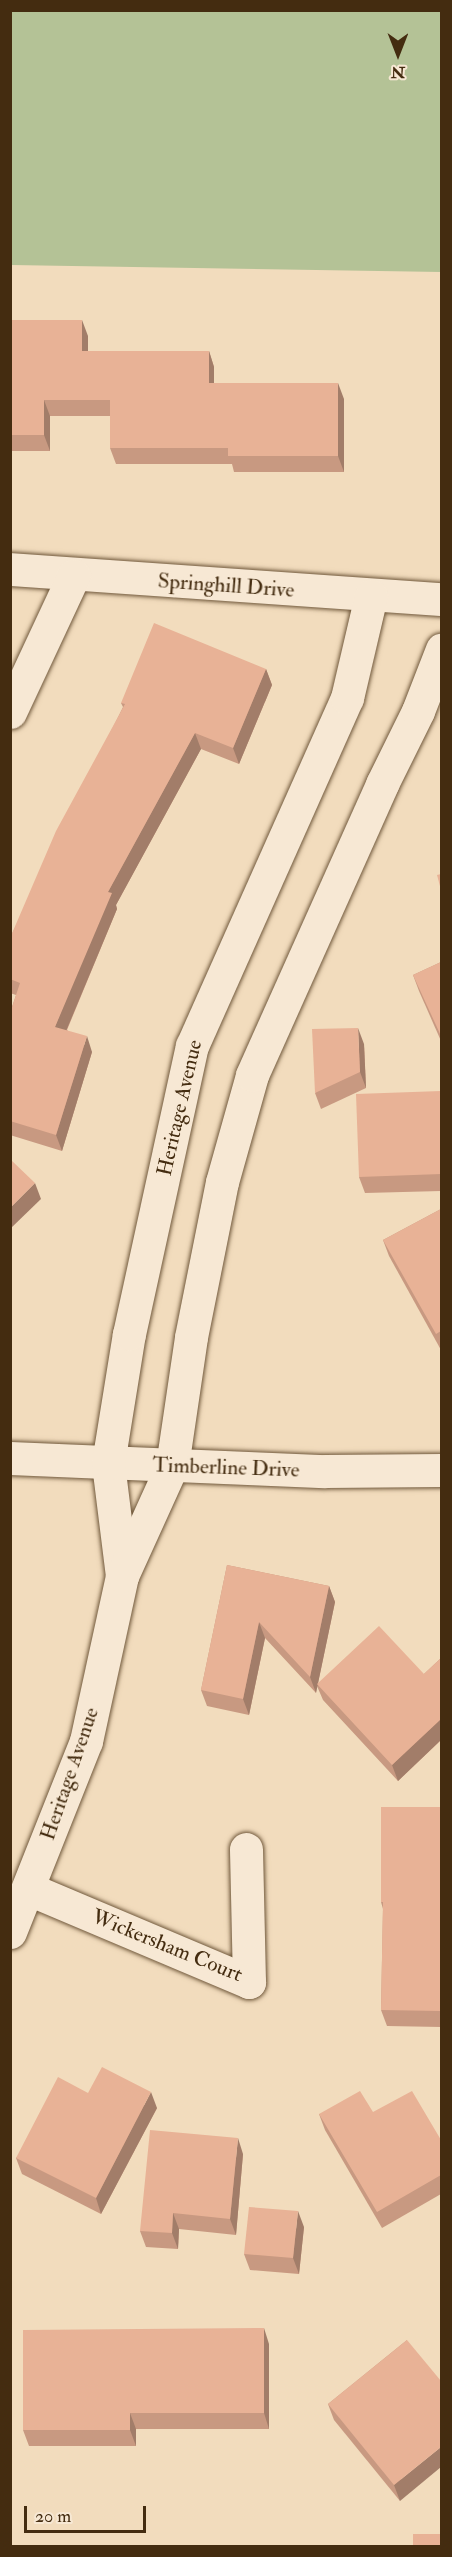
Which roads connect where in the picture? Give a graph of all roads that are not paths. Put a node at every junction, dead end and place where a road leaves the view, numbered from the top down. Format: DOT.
graph roads {
  1 [pos="10,569"];
  2 [pos="74,574"];
  3 [pos="370,596"];
  4 [pos="441,599"];
  5 [pos="441,649"];
  6 [pos="10,712"];
  7 [pos="10,1458"];
  8 [pos="108,1463"];
  9 [pos="172,1466"];
  10 [pos="441,1470"];
  11 [pos="122,1576"];
  12 [pos="246,1849"];
  13 [pos="29,1889"];
  14 [pos="10,1932"];
  1 -- 2 [label="street, Springhill Drive"];
  2 -- 3 [label="street, Springhill Drive"];
  2 -- 6 [label="street"];
  3 -- 4 [label="street, Springhill Drive"];
  3 -- 8 [label="street, Heritage Avenue"];
  5 -- 9 [label="street, Heritage Avenue"];
  7 -- 8 [label="street, Timberline Drive"];
  8 -- 9 [label="street, Timberline Drive"];
  8 -- 11 [label="street, Heritage Avenue"];
  9 -- 10 [label="street, Timberline Drive"];
  9 -- 11 [label="street, Heritage Avenue"];
  11 -- 13 [label="street, Heritage Avenue"];
  12 -- 13 [label="street, Wickersham Court"];
  13 -- 14 [label="street, Heritage Avenue"];
}
